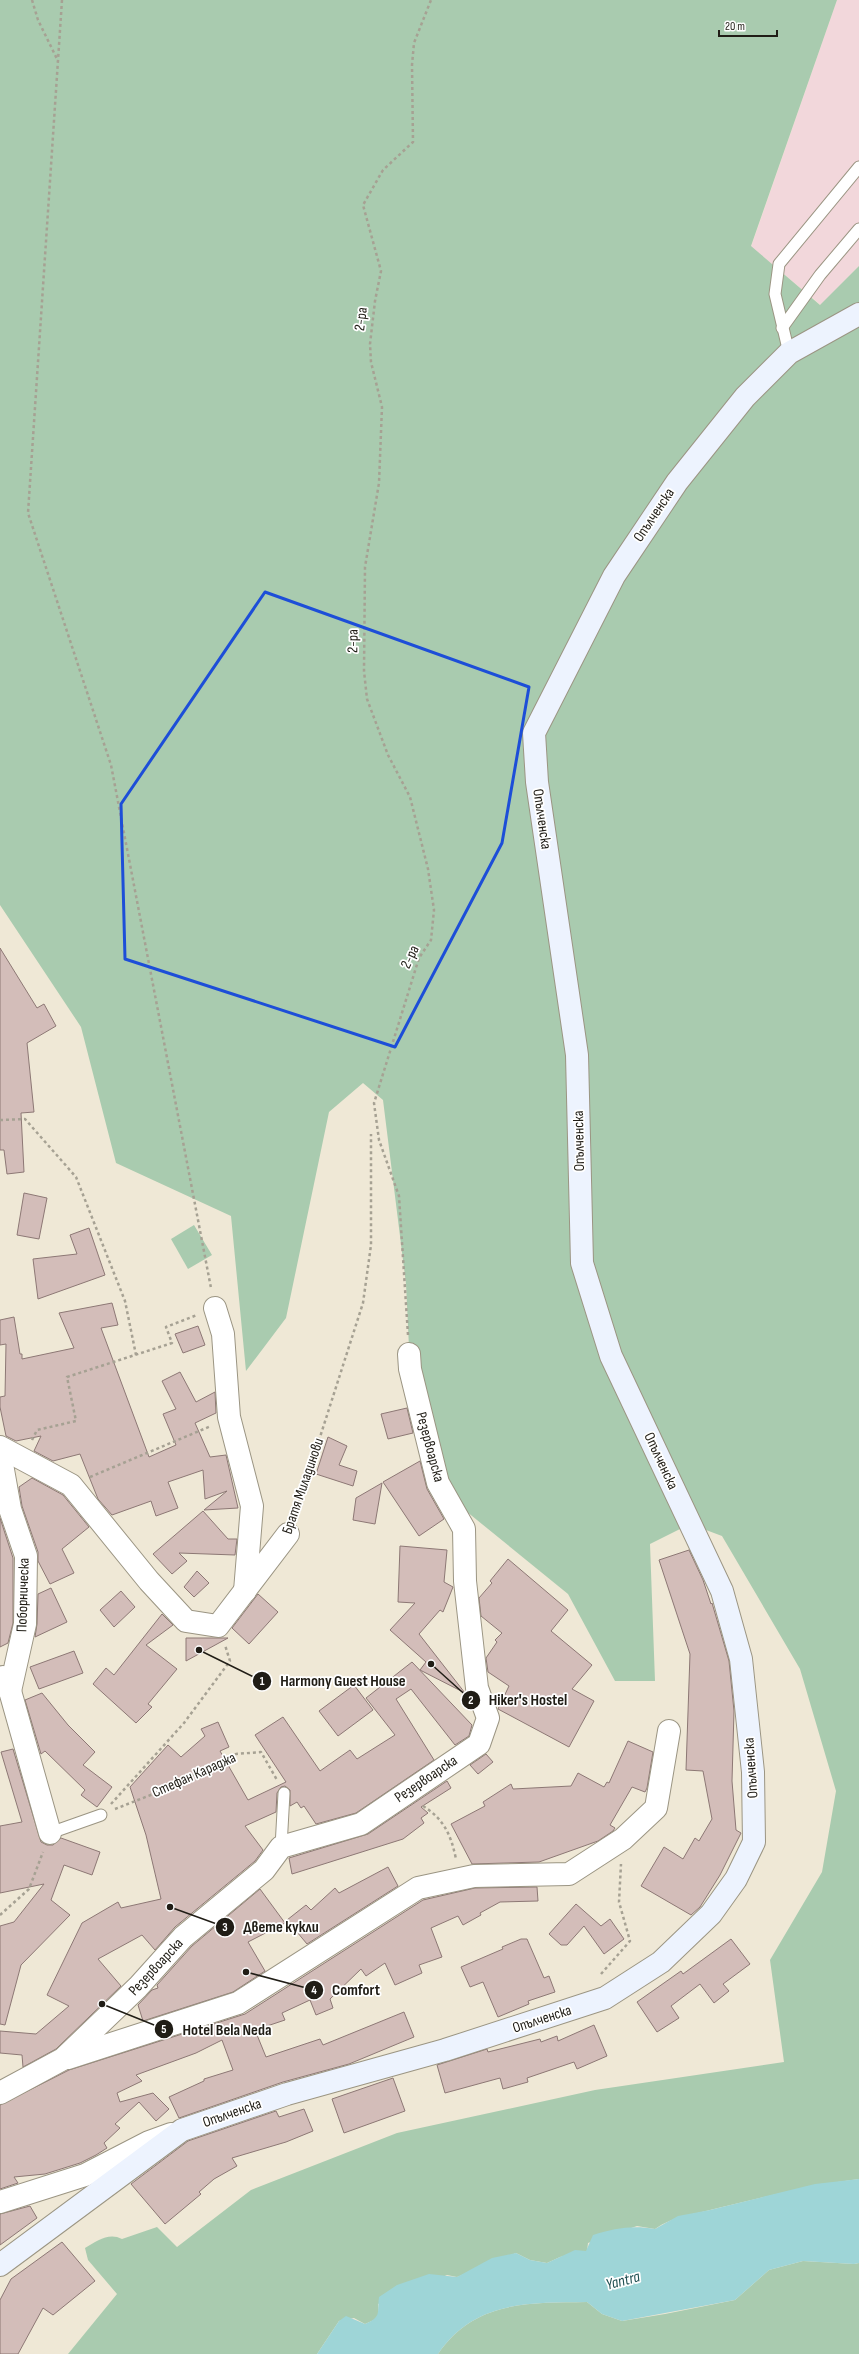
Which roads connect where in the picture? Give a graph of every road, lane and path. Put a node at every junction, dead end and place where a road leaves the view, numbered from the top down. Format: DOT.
graph roads {
  1 [pos="32,0"];
  2 [pos="62,0"];
  3 [pos="431,0"];
  4 [pos="58,62"];
  5 [pos="859,167"];
  6 [pos="859,229"];
  7 [pos="859,314"];
  8 [pos="782,328"];
  9 [pos="789,353"];
  10 [pos="0,1120"];
  11 [pos="371,1134"];
  12 [pos="215,1308"];
  13 [pos="409,1354"];
  14 [pos="136,1355"];
  15 [pos="230,1417"];
  16 [pos="0,1447"];
  17 [pos="0,1453"];
  18 [pos="22,1459"];
  19 [pos="71,1485"];
  20 [pos="288,1534"];
  21 [pos="245,1591"];
  22 [pos="218,1626"];
  23 [pos="0,1671"];
  24 [pos="10,1691"];
  25 [pos="669,1731"];
  26 [pos="284,1793"];
  27 [pos="422,1805"];
  28 [pos="101,1815"];
  29 [pos="50,1833"];
  30 [pos="623,1839"];
  31 [pos="281,1847"];
  32 [pos="461,1879"];
  33 [pos="0,1916"];
  34 [pos="598,1978"];
  35 [pos="63,2059"];
  36 [pos="0,2093"];
  37 [pos="182,2130"];
  38 [pos="0,2202"];
  39 [pos="0,2265"];
  1 -- 4 [label="path"];
  2 -- 4 [label="path"];
  3 -- 13 [label="path, 2-ра"];
  4 -- 12 [label="path"];
  5 -- 8 [label="lane"];
  6 -- 8 [label="lane"];
  7 -- 9 [label="street, Опълченска"];
  8 -- 9 [label="lane"];
  9 -- 37 [label="street, Опълченска"];
  10 -- 14 [label="path"];
  11 -- 20 [label="path, Братя Миладинови"];
  12 -- 14 [label="path"];
  12 -- 15 [label="street"];
  13 -- 31 [label="street, Резервоарска"];
  14 -- 18 [label="path"];
  15 -- 19 [label="path"];
  15 -- 21 [label="street"];
  16 -- 18 [label="street"];
  17 -- 24 [label="street, Поборническа"];
  18 -- 19 [label="street"];
  19 -- 22 [label="street"];
  20 -- 21 [label="street, Братя Миладинови"];
  21 -- 22 [label="street, Братя Миладинови"];
  22 -- 28 [label="path"];
  23 -- 24 [label="street"];
  24 -- 29 [label="street"];
  25 -- 30 [label="street"];
  26 -- 28 [label="path, Стефан Караджа"];
  26 -- 31 [label="lane"];
  27 -- 32 [label="path"];
  28 -- 29 [label="lane"];
  29 -- 33 [label="path"];
  30 -- 32 [label="street"];
  30 -- 34 [label="path"];
  31 -- 35 [label="street, Резервоарска"];
  32 -- 35 [label="street"];
  35 -- 36 [label="street, Резервоарска"];
  37 -- 38 [label="street"];
  37 -- 39 [label="street, Опълченска"];
}
